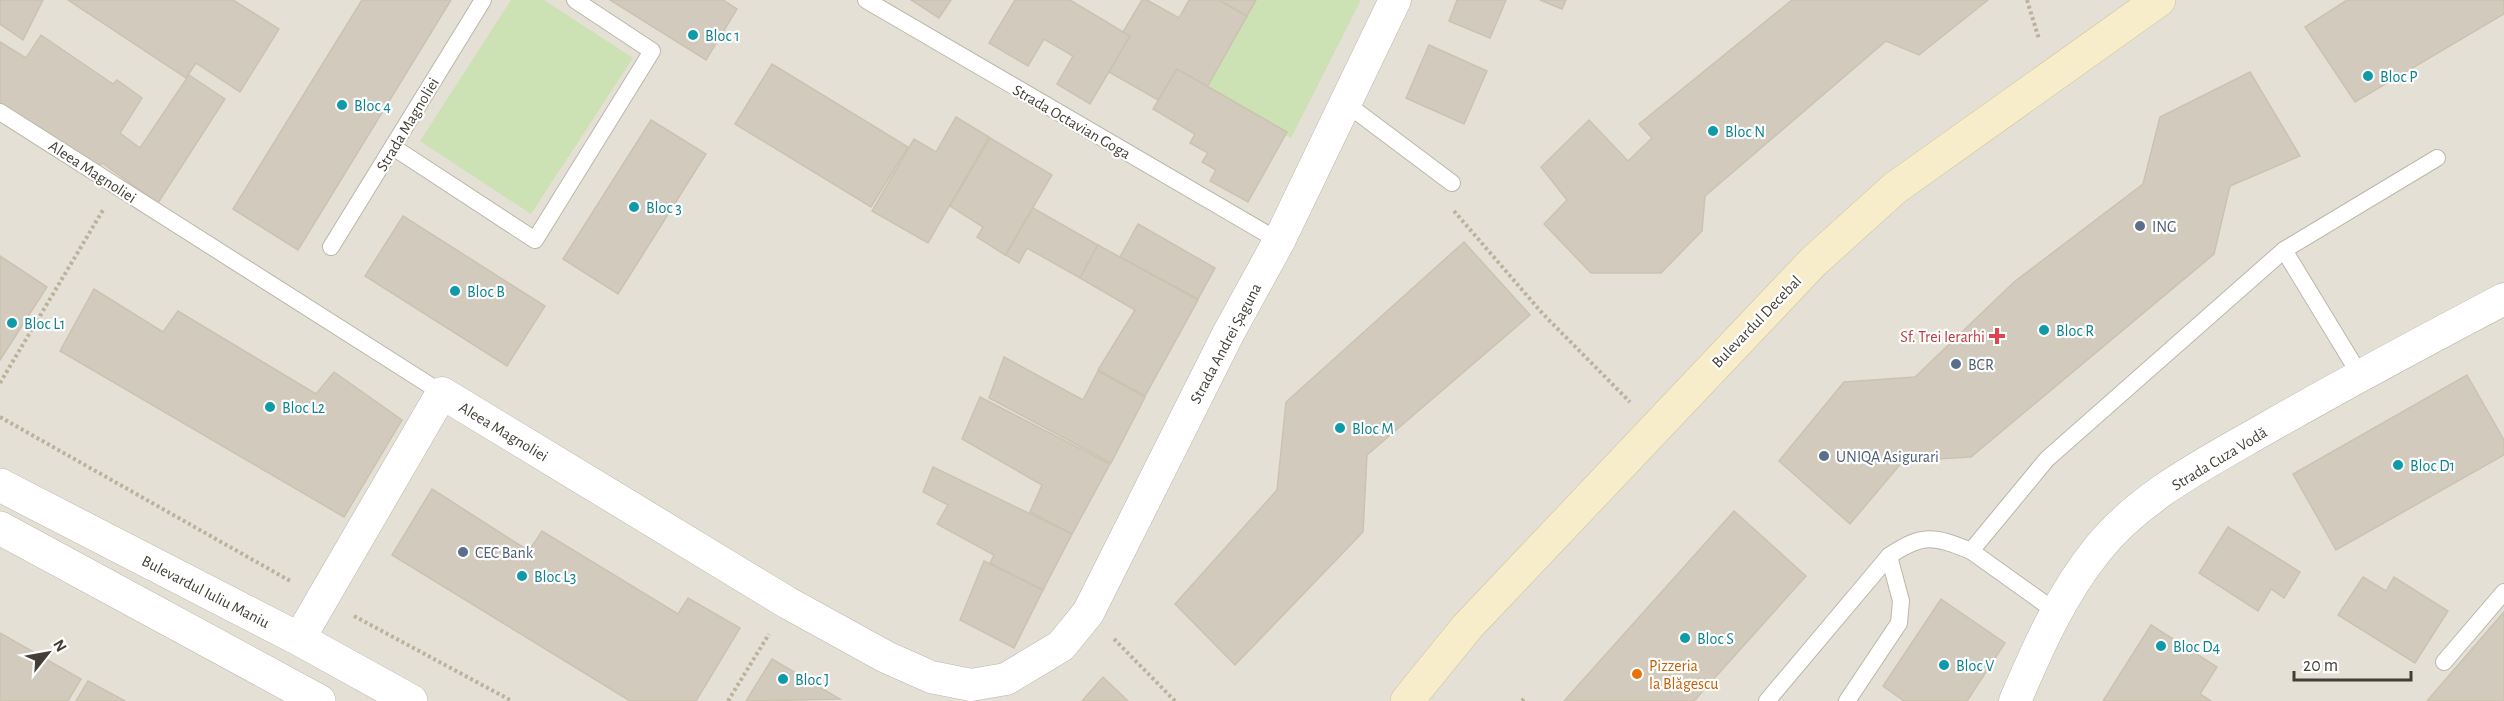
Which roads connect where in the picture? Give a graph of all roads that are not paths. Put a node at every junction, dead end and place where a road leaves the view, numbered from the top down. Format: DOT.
graph roads {
  1 [pos="483,0"];
  2 [pos="576,0"];
  3 [pos="866,0"];
  4 [pos="1395,0"];
  5 [pos="2159,0"];
  6 [pos="1344,102"];
  7 [pos="0,112"];
  8 [pos="393,147"];
  9 [pos="2437,158"];
  10 [pos="1452,183"];
  11 [pos="1279,241"];
  12 [pos="331,247"];
  13 [pos="2284,250"];
  14 [pos="2504,299"];
  15 [pos="2360,375"];
  16 [pos="442,393"];
  17 [pos="0,485"];
  18 [pos="0,528"];
  19 [pos="1971,550"];
  20 [pos="1889,556"];
  21 [pos="2504,592"];
  22 [pos="2055,611"];
  23 [pos="299,639"];
  24 [pos="2445,662"];
  25 [pos="1030,666"];
  26 [pos="319,701"];
  27 [pos="411,701"];
  28 [pos="1407,701"];
  29 [pos="1767,701"];
  30 [pos="1847,701"];
  31 [pos="2015,701"];
  1 -- 8 [label="lane, Strada Magnoliei"];
  2 -- 8 [label="lane"];
  3 -- 11 [label="lane, Strada Octavian Goga"];
  4 -- 6 [label="street, Strada Andrei Șaguna"];
  5 -- 28 [label="main road, Bulevardul Decebal"];
  6 -- 10 [label="lane"];
  6 -- 11 [label="street, Strada Andrei Șaguna"];
  7 -- 16 [label="lane, Aleea Magnoliei"];
  8 -- 12 [label="lane, Strada Magnoliei"];
  9 -- 13 [label="lane"];
  11 -- 25 [label="street, Strada Andrei Șaguna"];
  13 -- 15 [label="lane"];
  13 -- 19 [label="lane"];
  14 -- 15 [label="street, Strada Cuza Vodă"];
  15 -- 22 [label="street, Strada Cuza Vodă"];
  16 -- 23 [label="street"];
  16 -- 25 [label="street, Aleea Magnoliei"];
  17 -- 23 [label="street, Bulevardul Iuliu Maniu"];
  18 -- 26 [label="street"];
  19 -- 20 [label="lane"];
  19 -- 22 [label="lane"];
  20 -- 29 [label="lane"];
  20 -- 30 [label="lane"];
  21 -- 24 [label="lane"];
  22 -- 31 [label="street, Strada Cuza Vodă"];
  23 -- 27 [label="street, Bulevardul Iuliu Maniu"];
}
